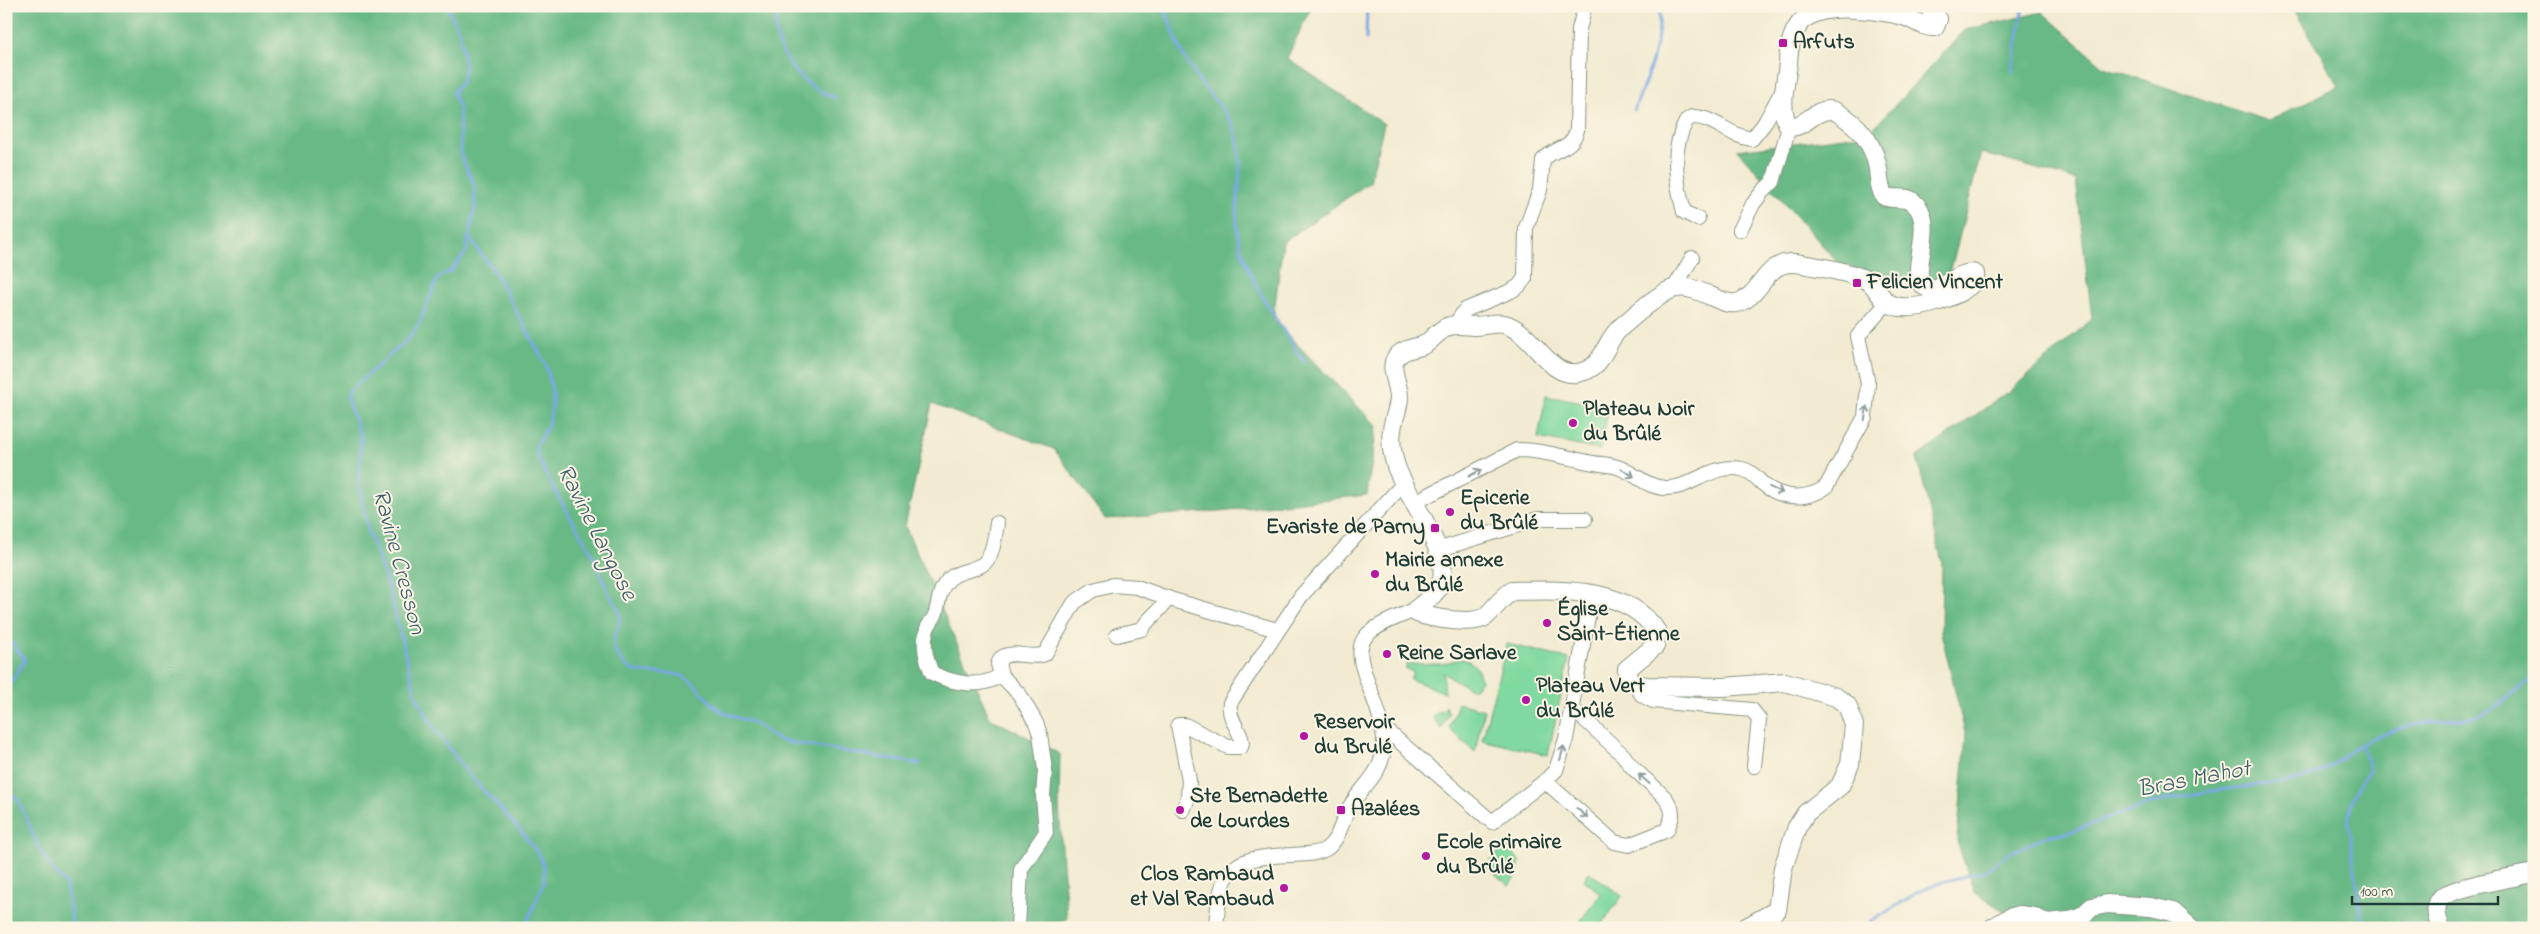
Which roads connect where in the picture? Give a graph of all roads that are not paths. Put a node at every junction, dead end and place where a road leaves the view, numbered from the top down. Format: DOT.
graph roads {
  1 [pos="1928,6"];
  2 [pos="1583,14"];
  3 [pos="1787,76"];
  4 [pos="1789,127"];
  5 [pos="1698,219"];
  6 [pos="1740,230"];
  7 [pos="1692,258"];
  8 [pos="1674,288"];
  9 [pos="1887,303"];
  10 [pos="1455,325"];
  11 [pos="1404,482"];
  12 [pos="1415,502"];
  13 [pos="1585,520"];
  14 [pos="997,523"];
  15 [pos="1437,550"];
  16 [pos="1592,594"];
  17 [pos="1168,598"];
  18 [pos="1415,610"];
  19 [pos="1277,630"];
  20 [pos="1117,635"];
  21 [pos="1001,674"];
  22 [pos="1635,685"];
  23 [pos="1571,707"];
  24 [pos="1384,728"];
  25 [pos="1754,766"];
  26 [pos="1545,781"];
  27 [pos="1183,810"];
  28 [pos="2534,873"];
  29 [pos="1018,928"];
  30 [pos="1216,928"];
  31 [pos="1744,928"];
  32 [pos="1992,928"];
  33 [pos="2191,928"];
  34 [pos="2441,928"];
  1 -- 3 [label="main road"];
  2 -- 10 [label="street"];
  3 -- 4 [label="main road"];
  3 -- 5 [label="street"];
  4 -- 6 [label="street"];
  4 -- 9 [label="main road"];
  7 -- 8 [label="street"];
  8 -- 9 [label="main road"];
  8 -- 10 [label="main road"];
  12 -- 9 [label="street, one-way"];
  10 -- 11 [label="main road"];
  11 -- 12 [label="main road"];
  11 -- 19 [label="street"];
  12 -- 15 [label="main road"];
  13 -- 15 [label="street"];
  14 -- 21 [label="street"];
  15 -- 18 [label="main road"];
  16 -- 18 [label="main road"];
  16 -- 22 [label="main road"];
  16 -- 23 [label="street"];
  17 -- 19 [label="street"];
  17 -- 20 [label="street"];
  17 -- 21 [label="street"];
  18 -- 24 [label="street"];
  19 -- 27 [label="street"];
  21 -- 29 [label="street"];
  22 -- 25 [label="street"];
  22 -- 31 [label="main road"];
  26 -- 23 [label="street, one-way"];
  26 -- 23 [label="street, one-way"];
  24 -- 26 [label="street"];
  24 -- 30 [label="street"];
  28 -- 34 [label="main road"];
  32 -- 33 [label="main road"];
}
